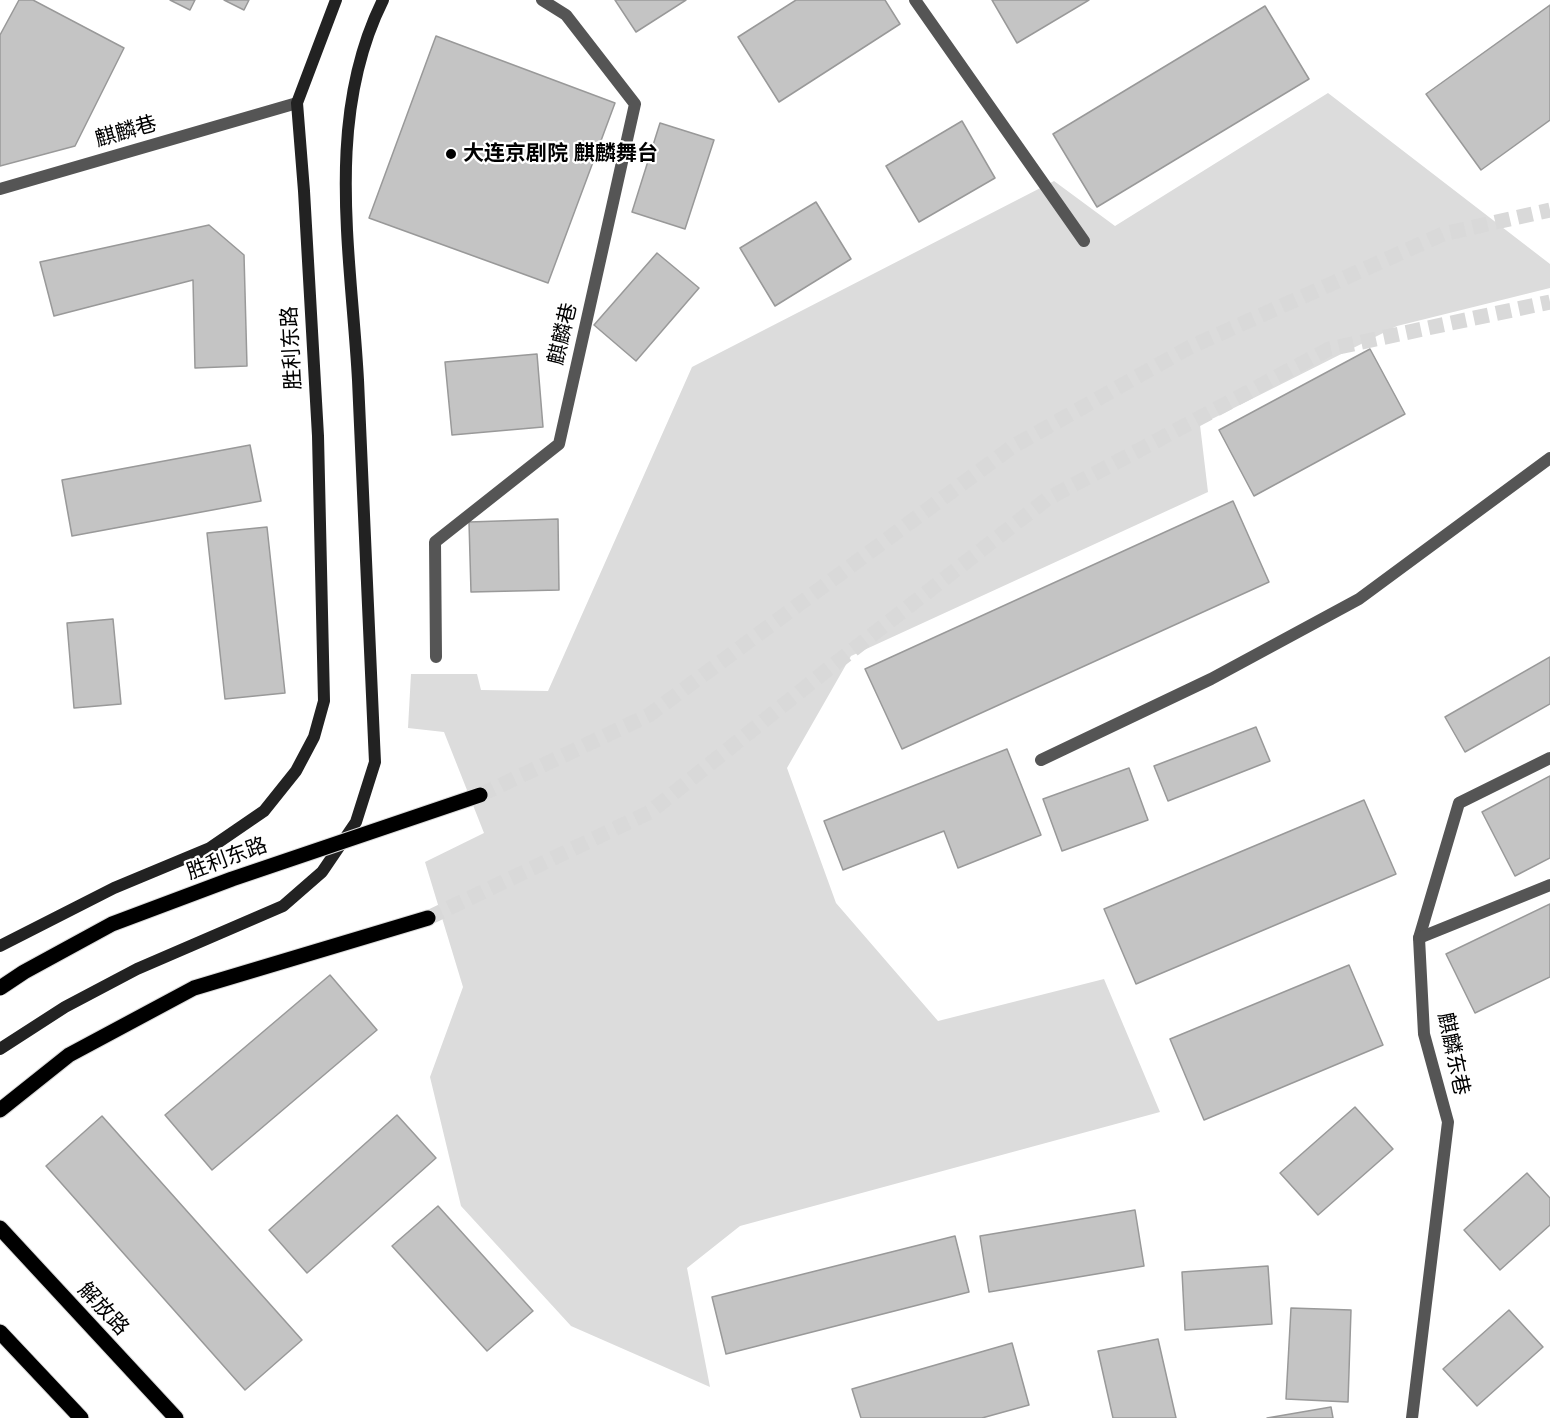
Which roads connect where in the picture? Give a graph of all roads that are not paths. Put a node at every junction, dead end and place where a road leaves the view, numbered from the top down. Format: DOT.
graph roads {
  1 [pos="336,0"];
  2 [pos="382,0"];
  3 [pos="542,0"];
  4 [pos="915,0"];
  5 [pos="297,103"];
  6 [pos="0,189"];
  7 [pos="1084,241"];
  8 [pos="1550,458"];
  9 [pos="436,657"];
  10 [pos="1550,758"];
  11 [pos="1041,760"];
  12 [pos="480,795"];
  13 [pos="1550,885"];
  14 [pos="428,918"];
  15 [pos="1419,938"];
  16 [pos="0,946"];
  17 [pos="0,988"];
  18 [pos="0,1049"];
  19 [pos="0,1110"];
  20 [pos="0,1228"];
  21 [pos="0,1332"];
  22 [pos="81,1418"];
  23 [pos="176,1418"];
  24 [pos="1412,1418"];
  1 -- 5 [label="main road, 胜利东路"];
  2 -- 18 [label="main road"];
  3 -- 9 [label="street, 麒麟巷"];
  4 -- 7 [label="street"];
  5 -- 6 [label="street, 麒麟巷"];
  5 -- 16 [label="main road, 胜利东路"];
  8 -- 11 [label="street"];
  10 -- 15 [label="street, 麒麟东巷"];
  12 -- 17 [label="main road, 胜利东路, bridge"];
  13 -- 15 [label="street"];
  14 -- 19 [label="main road"];
  15 -- 24 [label="street, 麒麟东巷"];
  20 -- 23 [label="main road, 解放路"];
  21 -- 22 [label="main road"];
}
